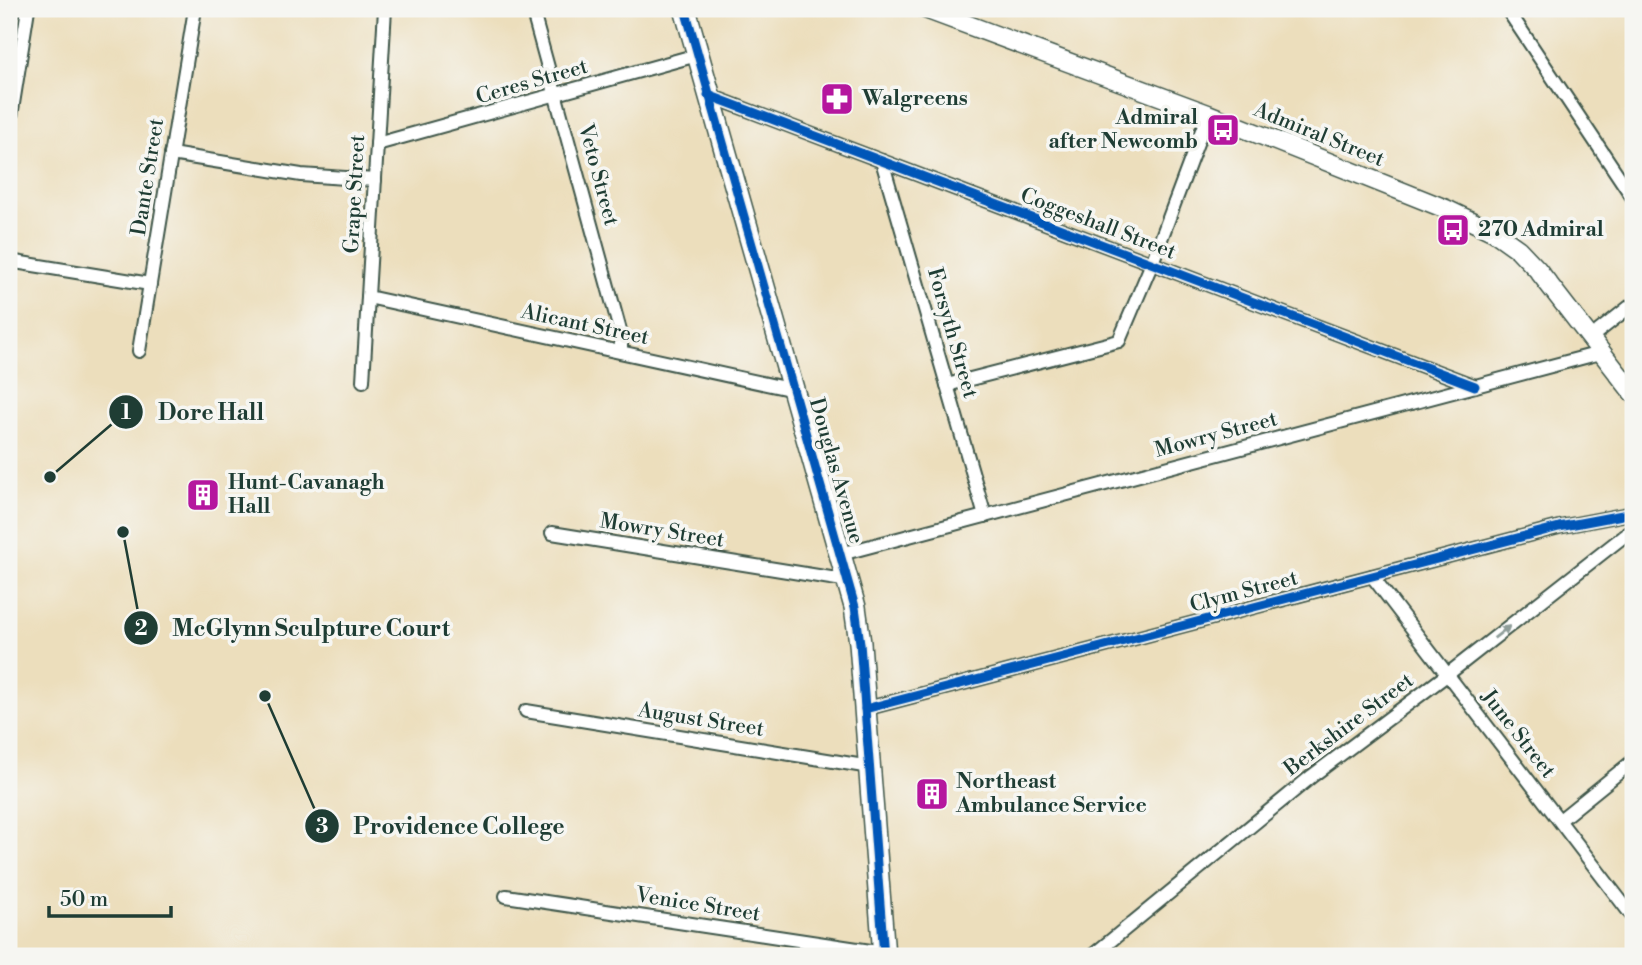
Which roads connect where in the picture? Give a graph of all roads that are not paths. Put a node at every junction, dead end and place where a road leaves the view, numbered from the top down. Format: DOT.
graph roads {
  1 [pos="28,9"];
  2 [pos="195,9"];
  3 [pos="385,9"];
  4 [pos="532,9"];
  5 [pos="685,9"];
  6 [pos="1507,9"];
  7 [pos="931,10"];
  8 [pos="696,55"];
  9 [pos="557,95"];
  10 [pos="708,95"];
  11 [pos="1208,114"];
  12 [pos="9,129"];
  13 [pos="377,144"];
  14 [pos="171,154"];
  15 [pos="882,161"];
  16 [pos="375,180"];
  17 [pos="1633,198"];
  18 [pos="9,261"];
  19 [pos="1152,263"];
  20 [pos="150,284"];
  21 [pos="368,297"];
  22 [pos="1633,304"];
  23 [pos="1590,338"];
  24 [pos="139,351"];
  25 [pos="621,352"];
  26 [pos="1600,353"];
  27 [pos="363,382"];
  28 [pos="947,385"];
  29 [pos="1475,386"];
  30 [pos="794,390"];
  31 [pos="1633,393"];
  32 [pos="1633,513"];
  33 [pos="985,516"];
  34 [pos="1633,529"];
  35 [pos="552,533"];
  36 [pos="841,554"];
  37 [pos="1371,576"];
  38 [pos="849,581"];
  39 [pos="1448,674"];
  40 [pos="865,709"];
  41 [pos="526,710"];
  42 [pos="1633,761"];
  43 [pos="870,766"];
  44 [pos="1560,820"];
  45 [pos="506,896"];
  46 [pos="1633,917"];
  47 [pos="884,954"];
  48 [pos="1092,956"];
  1 -- 12 [label="street"];
  2 -- 14 [label="street, Dante Street"];
  3 -- 13 [label="street, Grape Street"];
  4 -- 9 [label="street, Veto Street"];
  5 -- 8 [label="main road, Douglas Avenue"];
  6 -- 17 [label="street"];
  7 -- 11 [label="main road, Admiral Street"];
  8 -- 9 [label="street, Ceres Street"];
  8 -- 10 [label="main road, Douglas Avenue"];
  9 -- 13 [label="street, Ceres Street"];
  9 -- 25 [label="street, Veto Street"];
  10 -- 15 [label="street, Coggeshall Street"];
  10 -- 30 [label="main road, Douglas Avenue"];
  11 -- 19 [label="street"];
  11 -- 23 [label="main road, Admiral Street"];
  13 -- 16 [label="street, Grape Street"];
  14 -- 16 [label="street"];
  14 -- 20 [label="street, Dante Street"];
  15 -- 19 [label="street, Coggeshall Street"];
  15 -- 28 [label="street, Forsyth Street"];
  16 -- 21 [label="street, Grape Street"];
  18 -- 20 [label="street"];
  19 -- 28 [label="street"];
  19 -- 29 [label="street, Coggeshall Street"];
  20 -- 24 [label="street, Dante Street"];
  21 -- 25 [label="street, Alicant Street"];
  21 -- 27 [label="street, Grape Street"];
  22 -- 23 [label="street"];
  23 -- 26 [label="main road, Admiral Street"];
  25 -- 30 [label="street, Alicant Street"];
  26 -- 29 [label="street, Mowry Street"];
  26 -- 31 [label="main road, Admiral Street"];
  28 -- 33 [label="street, Forsyth Street"];
  29 -- 33 [label="street, Mowry Street"];
  30 -- 36 [label="main road, Douglas Avenue"];
  32 -- 37 [label="street, Clym Street"];
  33 -- 36 [label="street, Mowry Street"];
  39 -- 34 [label="street, Berkshire Street, one-way"];
  35 -- 38 [label="street, Mowry Street"];
  36 -- 38 [label="main road, Douglas Avenue"];
  37 -- 39 [label="street, June Street"];
  37 -- 40 [label="street, Clym Street"];
  38 -- 40 [label="main road, Douglas Avenue"];
  39 -- 44 [label="street, June Street"];
  39 -- 48 [label="street, Berkshire Street"];
  40 -- 43 [label="main road, Douglas Avenue"];
  41 -- 43 [label="street, August Street"];
  42 -- 44 [label="street"];
  43 -- 47 [label="main road, Douglas Avenue"];
  44 -- 46 [label="street, June Street"];
  45 -- 47 [label="street, Venice Street"];
}
